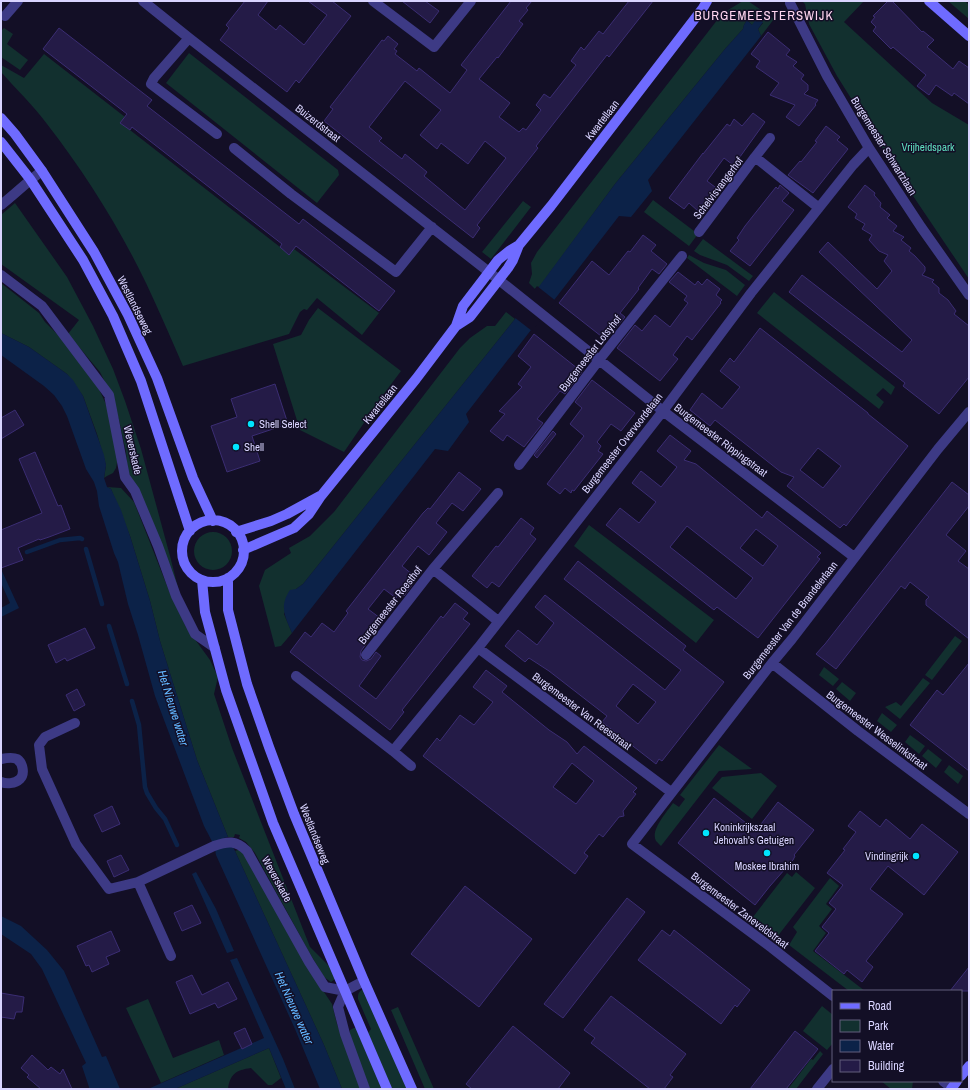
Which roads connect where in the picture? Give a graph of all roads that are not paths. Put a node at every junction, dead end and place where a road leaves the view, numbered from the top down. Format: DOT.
graph roads {
  1 [pos="18,1"];
  2 [pos="143,1"];
  3 [pos="373,1"];
  4 [pos="471,1"];
  5 [pos="713,1"];
  6 [pos="929,1"];
  7 [pos="790,3"];
  8 [pos="705,5"];
  9 [pos="5,16"];
  10 [pos="969,36"];
  11 [pos="189,38"];
  12 [pos="1,118"];
  13 [pos="217,134"];
  14 [pos="770,138"];
  15 [pos="1,142"];
  16 [pos="234,148"];
  17 [pos="868,148"];
  18 [pos="755,158"];
  19 [pos="42,171"];
  20 [pos="30,179"];
  21 [pos="1,204"];
  22 [pos="819,208"];
  23 [pos="432,227"];
  24 [pos="699,232"];
  25 [pos="518,246"];
  26 [pos="682,256"];
  27 [pos="489,272"];
  28 [pos="1,275"];
  29 [pos="499,280"];
  30 [pos="969,295"];
  31 [pos="456,326"];
  32 [pos="599,360"];
  33 [pos="663,411"];
  34 [pos="969,412"];
  35 [pos="519,465"];
  36 [pos="498,493"];
  37 [pos="322,496"];
  38 [pos="212,521"];
  39 [pos="190,531"];
  40 [pos="236,532"];
  41 [pos="243,550"];
  42 [pos="854,557"];
  43 [pos="433,569"];
  44 [pos="228,578"];
  45 [pos="202,580"];
  46 [pos="498,621"];
  47 [pos="215,648"];
  48 [pos="478,648"];
  49 [pos="366,655"];
  50 [pos="772,664"];
  51 [pos="296,676"];
  52 [pos="75,723"];
  53 [pos="393,751"];
  54 [pos="1,758"];
  55 [pos="411,766"];
  56 [pos="1,782"];
  57 [pos="672,792"];
  58 [pos="969,814"];
  59 [pos="632,844"];
  60 [pos="138,882"];
  61 [pos="171,956"];
  62 [pos="364,981"];
  63 [pos="345,991"];
  64 [pos="832,995"];
  65 [pos="969,1066"];
  66 [pos="832,1070"];
  67 [pos="962,1075"];
  68 [pos="365,1089"];
  69 [pos="387,1089"];
  70 [pos="412,1089"];
  71 [pos="817,1089"];
  1 -- 9 [label="street"];
  2 -- 11 [label="street, Buizerdstraat"];
  3 -- 4 [label="street"];
  5 -- 8 [label="main road, Kwartellaan"];
  6 -- 10 [label="main road"];
  7 -- 17 [label="street, Burgemeester Schwartzlaan"];
  8 -- 25 [label="main road, Kwartellaan"];
  11 -- 13 [label="street"];
  11 -- 23 [label="street, Buizerdstraat"];
  12 -- 19 [label="main road, Westlandseweg"];
  14 -- 18 [label="street, Schelvisvangerhof"];
  15 -- 20 [label="main road"];
  16 -- 23 [label="street"];
  17 -- 22 [label="street, Burgemeester Overvoordelaan"];
  17 -- 30 [label="street, Burgemeester Schwartzlaan"];
  18 -- 22 [label="street, Schelvisvangerhof"];
  18 -- 24 [label="street, Schelvisvangerhof"];
  19 -- 20 [label="street"];
  19 -- 38 [label="main road, Westlandseweg"];
  20 -- 21 [label="street"];
  20 -- 39 [label="main road"];
  22 -- 33 [label="street, Burgemeester Overvoordelaan"];
  23 -- 27 [label="street, Buizerdstraat"];
  25 -- 27 [label="main road, Kwartellaan"];
  25 -- 29 [label="main road, Kwartellaan"];
  26 -- 32 [label="street, Burgemeester Lotsyhof"];
  27 -- 29 [label="street, Buizerdstraat"];
  27 -- 31 [label="main road, Kwartellaan"];
  28 -- 47 [label="street, Weverskade"];
  29 -- 31 [label="main road, Kwartellaan"];
  29 -- 32 [label="street, Burgemeester Rippingstraat"];
  31 -- 37 [label="main road, Kwartellaan"];
  32 -- 33 [label="street, Burgemeester Rippingstraat"];
  32 -- 35 [label="street, Burgemeester Lotsyhof"];
  33 -- 42 [label="street, Burgemeester Rippingstraat"];
  33 -- 46 [label="street, Burgemeester Overvoordelaan"];
  34 -- 42 [label="street, Burgemeester Van de Brandelerlaan"];
  36 -- 43 [label="street, Burgemeester Roesthof"];
  37 -- 40 [label="main road, Kwartellaan"];
  37 -- 41 [label="main road, Kwartellaan"];
  38 -- 39 [label="main road"];
  38 -- 40 [label="main road"];
  39 -- 45 [label="main road"];
  40 -- 41 [label="main road"];
  41 -- 44 [label="main road"];
  42 -- 50 [label="street, Burgemeester Van de Brandelerlaan"];
  43 -- 46 [label="street, Burgemeester Roesthof"];
  43 -- 49 [label="street, Burgemeester Roesthof"];
  44 -- 45 [label="main road"];
  44 -- 62 [label="main road, Westlandseweg"];
  45 -- 47 [label="main road"];
  46 -- 48 [label="street, Burgemeester Overvoordelaan"];
  47 -- 63 [label="main road"];
  48 -- 53 [label="street, Burgemeester Overvoordelaan"];
  48 -- 57 [label="street, Burgemeester Van Reesstraat"];
  50 -- 57 [label="street, Burgemeester Van de Brandelerlaan"];
  50 -- 58 [label="street, Burgemeester Wesselinkstraat"];
  51 -- 53 [label="street"];
  52 -- 60 [label="street, Weverskade"];
  53 -- 55 [label="street"];
  54 -- 56 [label="street"];
  57 -- 59 [label="street, Burgemeester Van de Brandelerlaan"];
  59 -- 64 [label="street, Burgemeester Zaneveldstraat"];
  60 -- 61 [label="street"];
  60 -- 63 [label="street, Weverskade"];
  62 -- 63 [label="street"];
  62 -- 70 [label="main road, Westlandseweg"];
  63 -- 68 [label="street"];
  63 -- 69 [label="main road"];
  65 -- 67 [label="main road"];
  66 -- 71 [label="street"];
}
